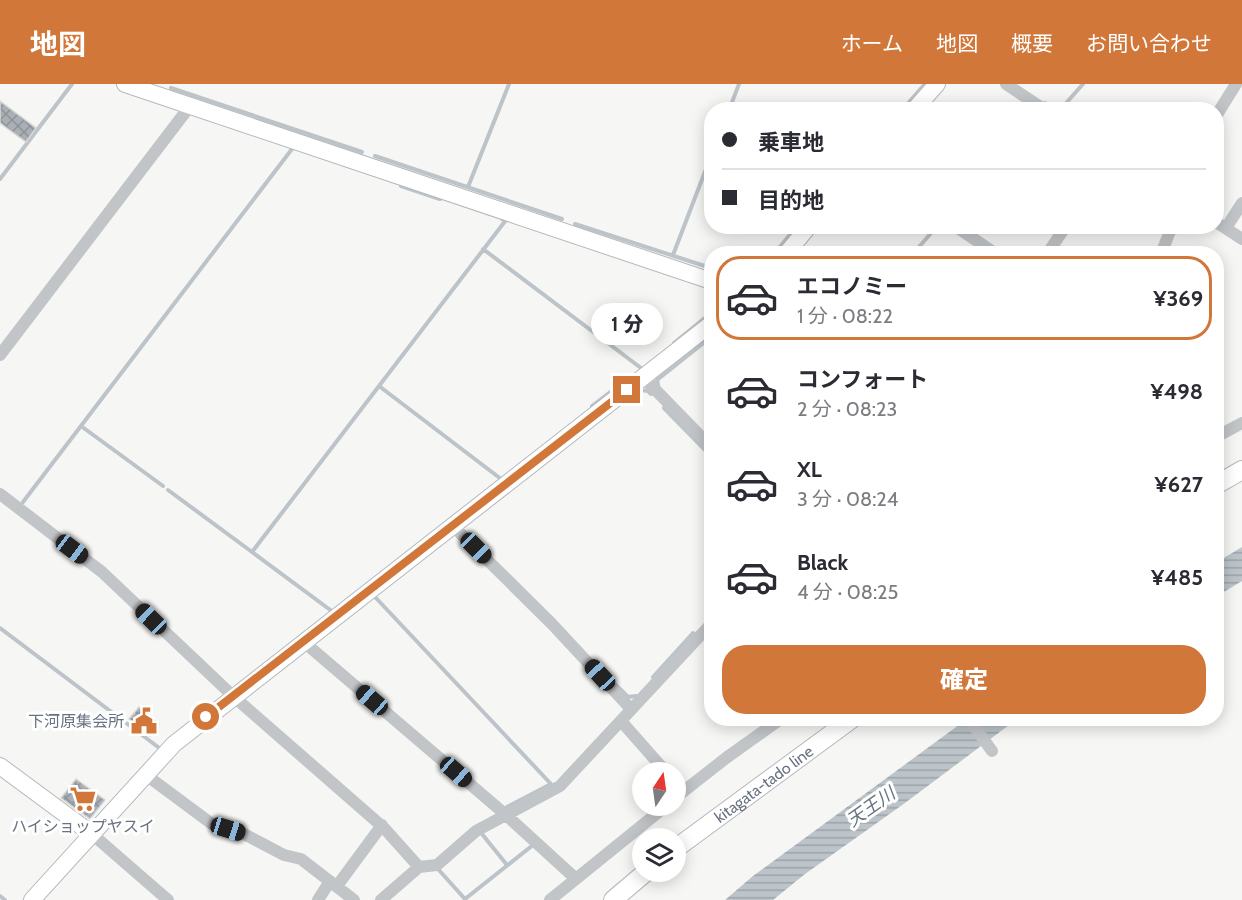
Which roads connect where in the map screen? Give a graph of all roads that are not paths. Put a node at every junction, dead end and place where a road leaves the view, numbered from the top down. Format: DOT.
graph roads {
  1 [pos="125,84"];
  2 [pos="936,84"];
  3 [pos="1006,84"];
  4 [pos="1236,84"];
  5 [pos="921,102"];
  6 [pos="1032,102"];
  7 [pos="1224,103"];
  8 [pos="190,106"];
  9 [pos="1242,203"];
  10 [pos="1224,222"];
  11 [pos="1224,227"];
  12 [pos="803,234"];
  13 [pos="967,234"];
  14 [pos="1242,239"];
  15 [pos="793,246"];
  16 [pos="984,246"];
  17 [pos="704,279"];
  18 [pos="704,329"];
  19 [pos="0,355"];
  20 [pos="643,377"];
  21 [pos="1242,423"];
  22 [pos="1224,433"];
  23 [pos="704,440"];
  24 [pos="1242,470"];
  25 [pos="1224,480"];
  26 [pos="0,494"];
  27 [pos="453,526"];
  28 [pos="704,631"];
  29 [pos="305,642"];
  30 [pos="233,696"];
  31 [pos="631,709"];
  32 [pos="621,721"];
  33 [pos="771,726"];
  34 [pos="841,726"];
  35 [pos="974,726"];
  36 [pos="992,751"];
  37 [pos="657,762"];
  38 [pos="0,766"];
  39 [pos="146,775"];
  40 [pos="686,785"];
  41 [pos="506,815"];
  42 [pos="654,816"];
  43 [pos="382,825"];
  44 [pos="92,834"];
  45 [pos="686,841"];
  46 [pos="419,867"];
  47 [pos="576,878"];
  48 [pos="634,882"];
  49 [pos="333,883"];
  50 [pos="386,899"];
  51 [pos="32,900"];
  52 [pos="168,900"];
  53 [pos="318,900"];
  54 [pos="354,900"];
  55 [pos="550,900"];
  56 [pos="613,900"];
  1 -- 8 [label="street"];
  2 -- 5 [label="street"];
  3 -- 6 [label="street"];
  4 -- 7 [label="street"];
  8 -- 17 [label="street"];
  8 -- 19 [label="street"];
  9 -- 10 [label="street"];
  11 -- 14 [label="street"];
  12 -- 15 [label="street"];
  13 -- 16 [label="street"];
  18 -- 20 [label="street"];
  20 -- 23 [label="street"];
  20 -- 27 [label="street"];
  21 -- 22 [label="street"];
  24 -- 25 [label="main road"];
  26 -- 30 [label="street"];
  27 -- 29 [label="street"];
  27 -- 31 [label="street"];
  28 -- 31 [label="street"];
  29 -- 30 [label="street"];
  29 -- 41 [label="street"];
  30 -- 39 [label="street"];
  30 -- 43 [label="street"];
  31 -- 32 [label="street"];
  32 -- 37 [label="street"];
  32 -- 41 [label="street"];
  33 -- 40 [label="street"];
  34 -- 45 [label="main road, kitagata-tado line"];
  35 -- 36 [label="street"];
  38 -- 44 [label="street"];
  39 -- 44 [label="street"];
  39 -- 49 [label="street"];
  41 -- 46 [label="street"];
  41 -- 47 [label="street"];
  42 -- 47 [label="street"];
  43 -- 46 [label="street"];
  43 -- 49 [label="street"];
  44 -- 51 [label="street"];
  44 -- 52 [label="street"];
  46 -- 50 [label="street"];
  47 -- 55 [label="street"];
  48 -- 56 [label="main road"];
  49 -- 53 [label="street"];
  49 -- 54 [label="street"];
}
